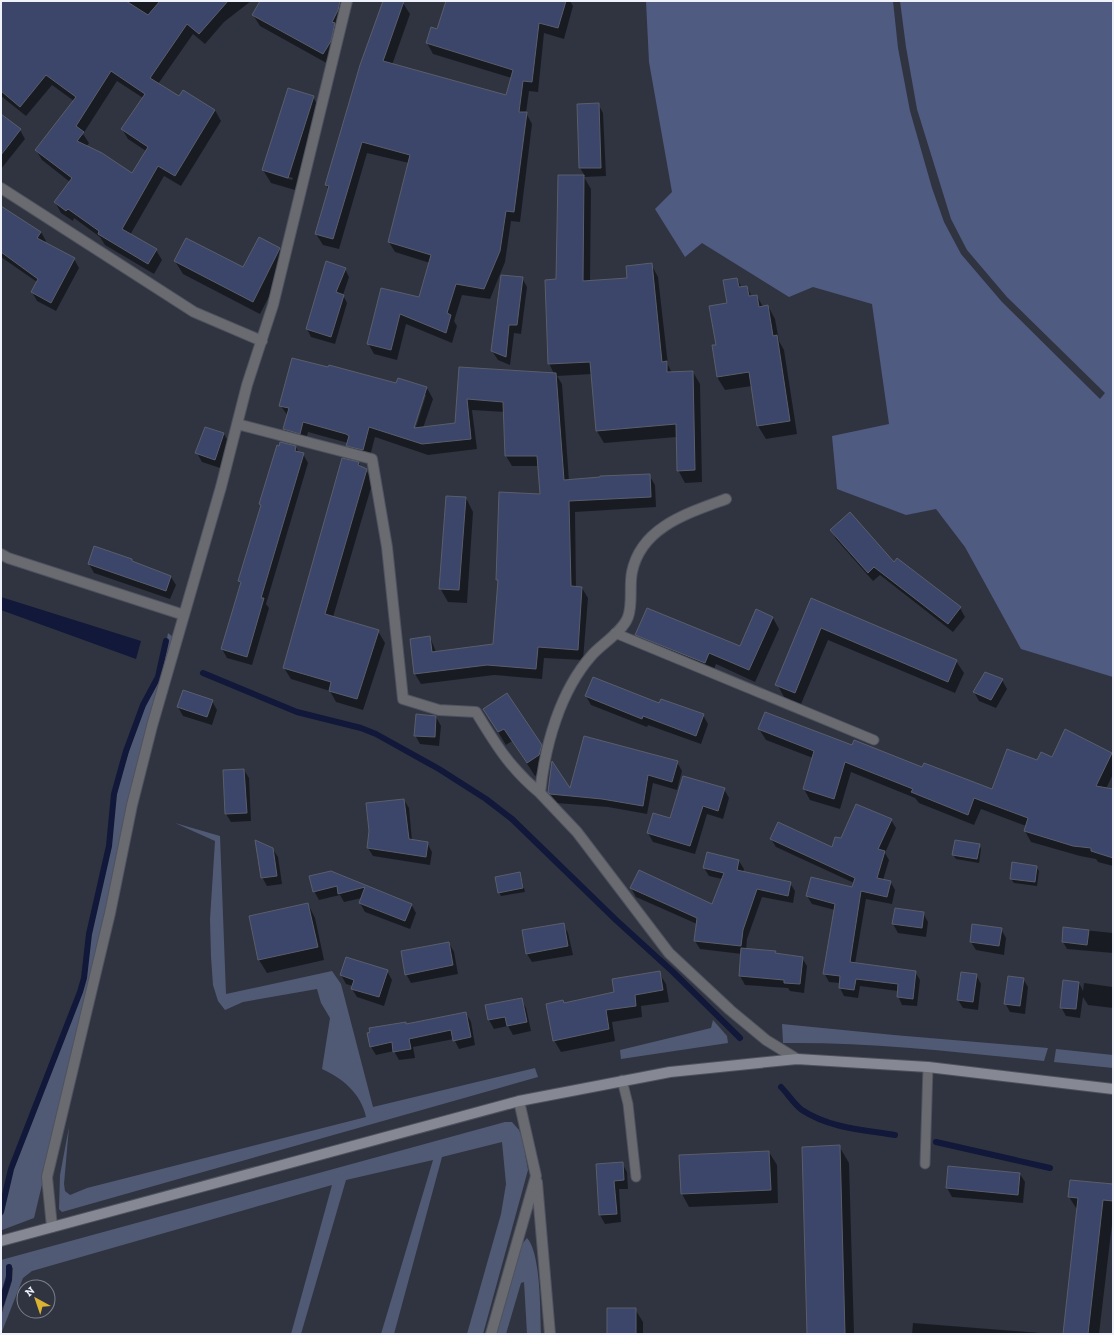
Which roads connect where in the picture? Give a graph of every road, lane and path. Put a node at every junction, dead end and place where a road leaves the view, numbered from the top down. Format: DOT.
graph roads {
  1 [pos="347,1"];
  2 [pos="1,188"];
  3 [pos="262,341"];
  4 [pos="237,424"];
  5 [pos="726,499"];
  6 [pos="1,554"];
  7 [pos="184,615"];
  8 [pos="615,633"];
  9 [pos="874,740"];
  10 [pos="540,793"];
  11 [pos="797,1059"];
  12 [pos="928,1067"];
  13 [pos="622,1080"];
  14 [pos="1113,1089"];
  15 [pos="519,1101"];
  16 [pos="925,1164"];
  17 [pos="536,1176"];
  18 [pos="636,1177"];
  19 [pos="52,1227"];
  20 [pos="1,1241"];
  21 [pos="490,1334"];
  22 [pos="550,1334"];
  1 -- 3 [label="street"];
  2 -- 3 [label="street"];
  3 -- 4 [label="street"];
  4 -- 7 [label="street"];
  4 -- 10 [label="street"];
  5 -- 8 [label="street"];
  6 -- 7 [label="street"];
  7 -- 19 [label="street"];
  8 -- 9 [label="lane"];
  8 -- 10 [label="street"];
  10 -- 11 [label="street"];
  11 -- 12 [label="main road"];
  11 -- 13 [label="main road"];
  12 -- 14 [label="main road"];
  12 -- 16 [label="lane"];
  13 -- 15 [label="main road"];
  13 -- 18 [label="lane"];
  15 -- 17 [label="street"];
  15 -- 19 [label="main road"];
  17 -- 21 [label="street"];
  17 -- 22 [label="street"];
  19 -- 20 [label="main road"];
}
